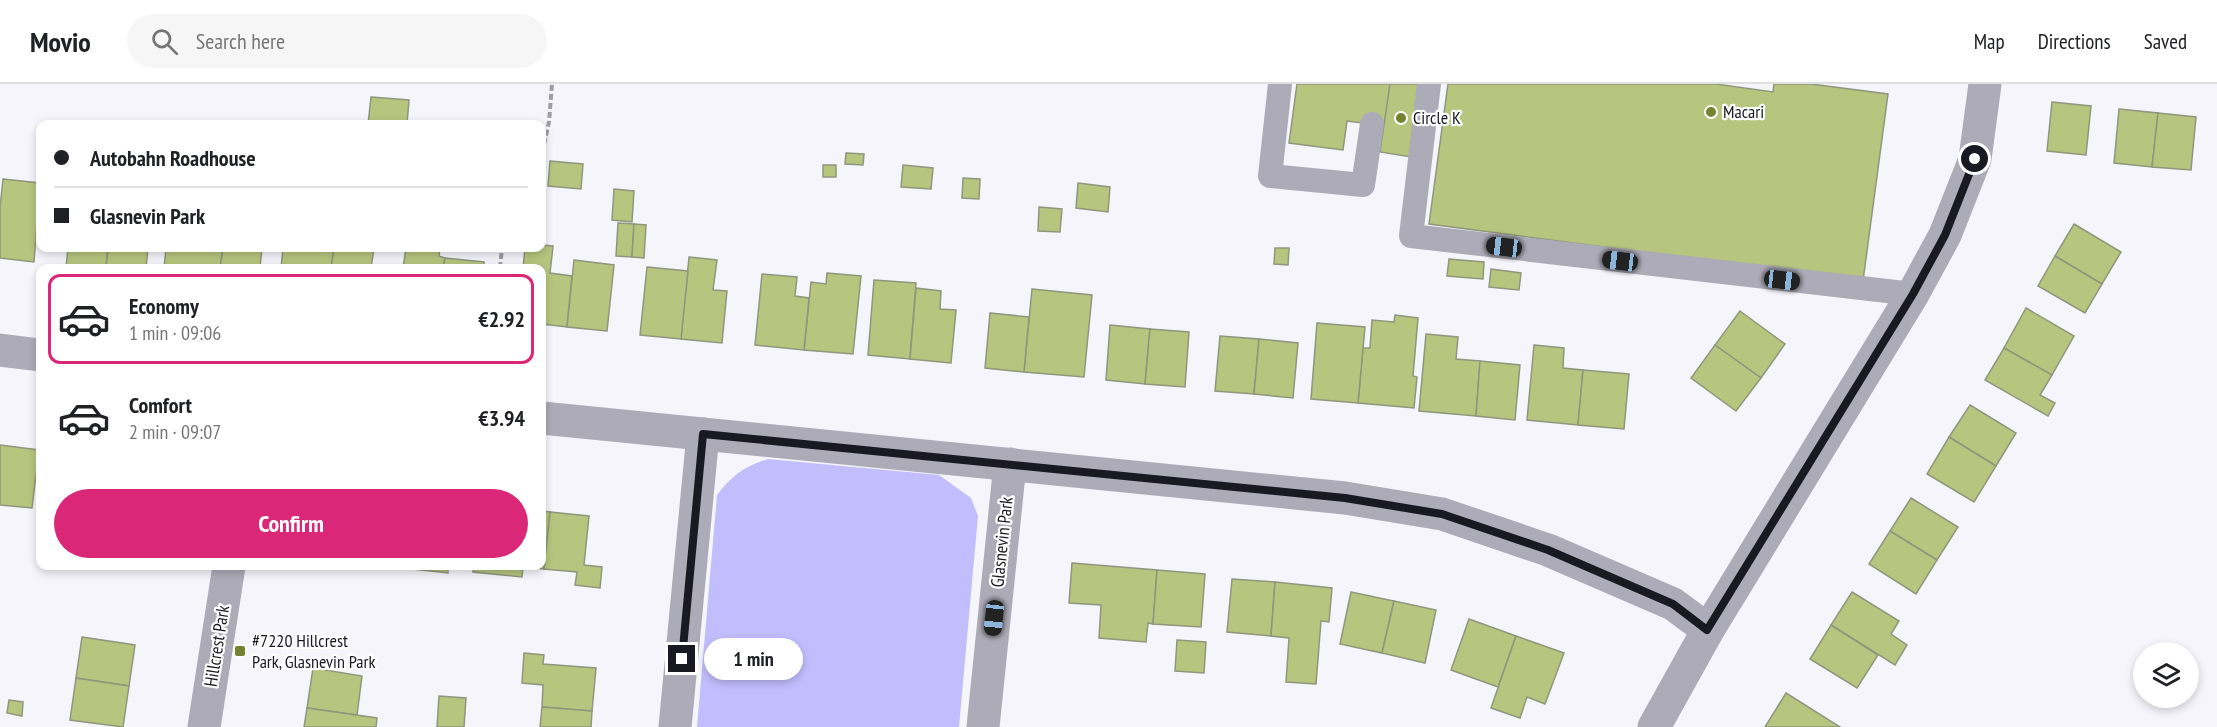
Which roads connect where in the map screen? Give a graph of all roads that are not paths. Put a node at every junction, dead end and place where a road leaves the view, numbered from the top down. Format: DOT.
graph roads {
  1 [pos="1280,84"];
  2 [pos="1429,84"];
  3 [pos="1985,84"];
  4 [pos="1372,124"];
  5 [pos="1913,294"];
  6 [pos="0,350"];
  7 [pos="36,354"];
  8 [pos="546,418"];
  9 [pos="703,434"];
  10 [pos="1010,464"];
  11 [pos="229,570"];
  12 [pos="1707,630"];
  13 [pos="204,727"];
  14 [pos="675,727"];
  15 [pos="983,727"];
  16 [pos="1653,727"];
  1 -- 4 [label="lane"];
  2 -- 5 [label="lane"];
  3 -- 5 [label="street"];
  5 -- 12 [label="street"];
  6 -- 7 [label="street"];
  8 -- 9 [label="street"];
  9 -- 10 [label="street"];
  9 -- 14 [label="street"];
  10 -- 12 [label="street"];
  10 -- 15 [label="street, Glasnevin Park"];
  11 -- 13 [label="street, Hillcrest Park"];
  12 -- 16 [label="street"];
}
